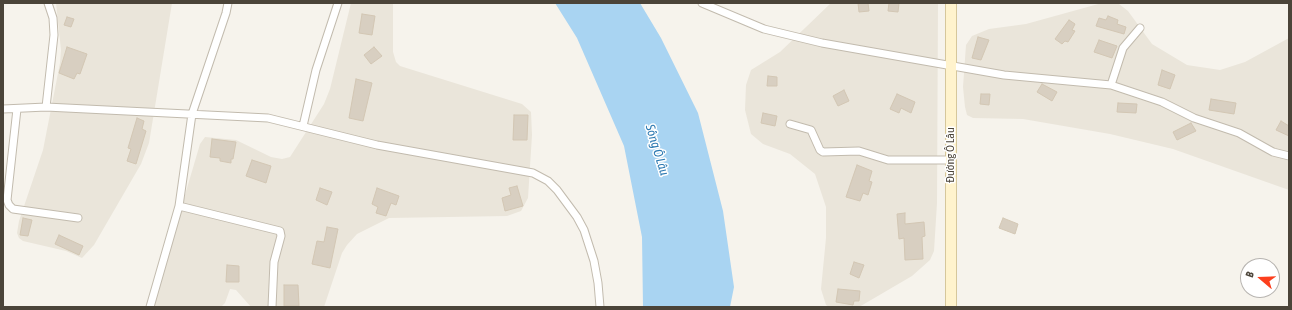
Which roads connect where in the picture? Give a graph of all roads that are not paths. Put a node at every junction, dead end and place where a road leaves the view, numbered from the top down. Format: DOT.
graph roads {
  1 [pos="48,3"];
  2 [pos="228,3"];
  3 [pos="338,3"];
  4 [pos="702,3"];
  5 [pos="950,3"];
  6 [pos="1140,28"];
  7 [pos="950,64"];
  8 [pos="1110,85"];
  9 [pos="46,107"];
  10 [pos="3,109"];
  11 [pos="17,109"];
  12 [pos="192,114"];
  13 [pos="790,124"];
  14 [pos="303,126"];
  15 [pos="1289,156"];
  16 [pos="950,160"];
  17 [pos="179,206"];
  18 [pos="78,218"];
  19 [pos="150,307"];
  20 [pos="272,307"];
  21 [pos="600,307"];
  22 [pos="951,307"];
  1 -- 9 [label="street"];
  2 -- 12 [label="street"];
  3 -- 14 [label="street"];
  4 -- 7 [label="street"];
  5 -- 7 [label="main road, Đường Ô Lâu"];
  6 -- 8 [label="street"];
  7 -- 8 [label="street"];
  7 -- 16 [label="main road, Đường Ô Lâu"];
  8 -- 15 [label="street"];
  9 -- 11 [label="street"];
  9 -- 12 [label="street"];
  10 -- 11 [label="street"];
  11 -- 18 [label="street"];
  12 -- 14 [label="street"];
  12 -- 17 [label="street"];
  13 -- 16 [label="street"];
  14 -- 21 [label="street"];
  16 -- 22 [label="main road, Đường Ô Lâu"];
  17 -- 19 [label="street"];
  17 -- 20 [label="street"];
}
